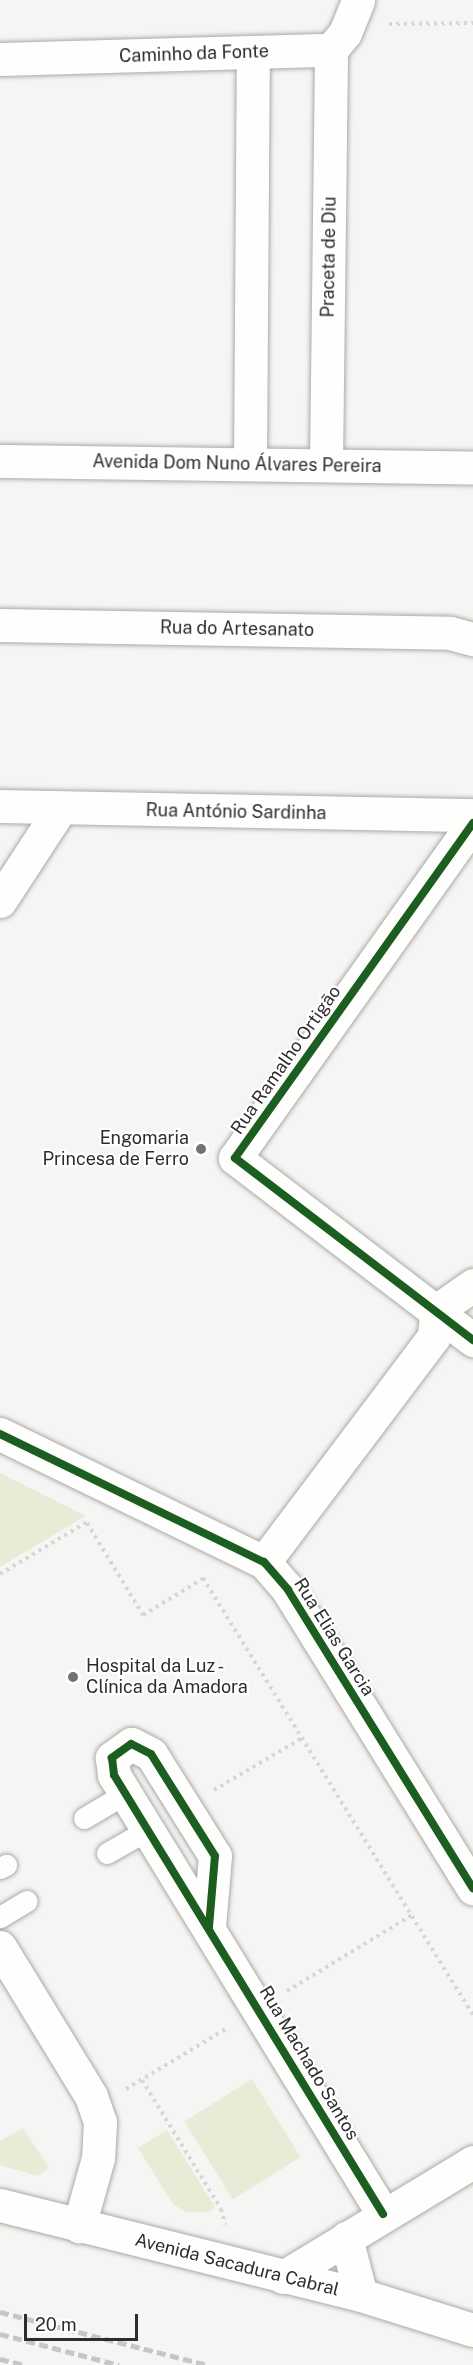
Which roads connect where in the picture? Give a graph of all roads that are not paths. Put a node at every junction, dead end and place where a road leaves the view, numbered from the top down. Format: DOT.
graph roads {
  1 [pos="346,25"];
  2 [pos="253,53"];
  3 [pos="0,59"];
  4 [pos="0,461"];
  5 [pos="250,463"];
  6 [pos="326,464"];
  7 [pos="473,468"];
  8 [pos="0,625"];
  9 [pos="473,639"];
  10 [pos="0,806"];
  11 [pos="60,809"];
  12 [pos="473,815"];
  13 [pos="473,823"];
  14 [pos="0,902"];
  15 [pos="473,1285"];
  16 [pos="436,1311"];
  17 [pos="473,1340"];
  18 [pos="0,1434"];
  19 [pos="264,1562"];
  20 [pos="126,1793"];
  21 [pos="84,1818"];
  22 [pos="149,1829"];
  23 [pos="107,1854"];
  24 [pos="473,1888"];
  25 [pos="27,1901"];
  26 [pos="0,1917"];
  27 [pos="209,1927"];
  28 [pos="0,1947"];
  29 [pos="473,2162"];
  30 [pos="0,2205"];
  31 [pos="383,2214"];
  32 [pos="79,2226"];
  33 [pos="346,2238"];
  34 [pos="283,2277"];
  35 [pos="361,2295"];
  36 [pos="473,2330"];
  1 -- 2 [label="street, Caminho da Fonte"];
  1 -- 6 [label="street, Praceta de Diu"];
  2 -- 3 [label="street, Caminho da Fonte"];
  2 -- 5 [label="street"];
  4 -- 5 [label="street, Avenida Dom Nuno Álvares Pereira"];
  5 -- 6 [label="street, Avenida Dom Nuno Álvares Pereira"];
  6 -- 7 [label="street, Avenida Dom Nuno Álvares Pereira"];
  8 -- 9 [label="street, Rua do Artesanato"];
  10 -- 11 [label="street, Rua António Sardinha"];
  11 -- 12 [label="street, Rua António Sardinha"];
  11 -- 14 [label="street"];
  13 -- 16 [label="street, Rua Ramalho Ortigão"];
  15 -- 16 [label="street"];
  16 -- 17 [label="street, Rua Ramalho Ortigão"];
  16 -- 19 [label="street"];
  18 -- 19 [label="street, Rua Elias Garcia"];
  19 -- 24 [label="street, Rua Elias Garcia"];
  20 -- 21 [label="lane"];
  20 -- 22 [label="street, Rua Machado Santos"];
  20 -- 27 [label="street, Rua Machado Santos"];
  22 -- 23 [label="lane"];
  22 -- 27 [label="street, Rua Machado Santos"];
  25 -- 26 [label="lane"];
  27 -- 31 [label="street, Rua Machado Santos"];
  28 -- 32 [label="street"];
  29 -- 31 [label="street"];
  30 -- 32 [label="street, Avenida Sacadura Cabral"];
  31 -- 33 [label="street"];
  32 -- 34 [label="street, Avenida Sacadura Cabral"];
  33 -- 34 [label="street"];
  33 -- 35 [label="street"];
  34 -- 35 [label="street, Avenida Sacadura Cabral"];
  35 -- 36 [label="street, Avenida Sacadura Cabral"];
}
